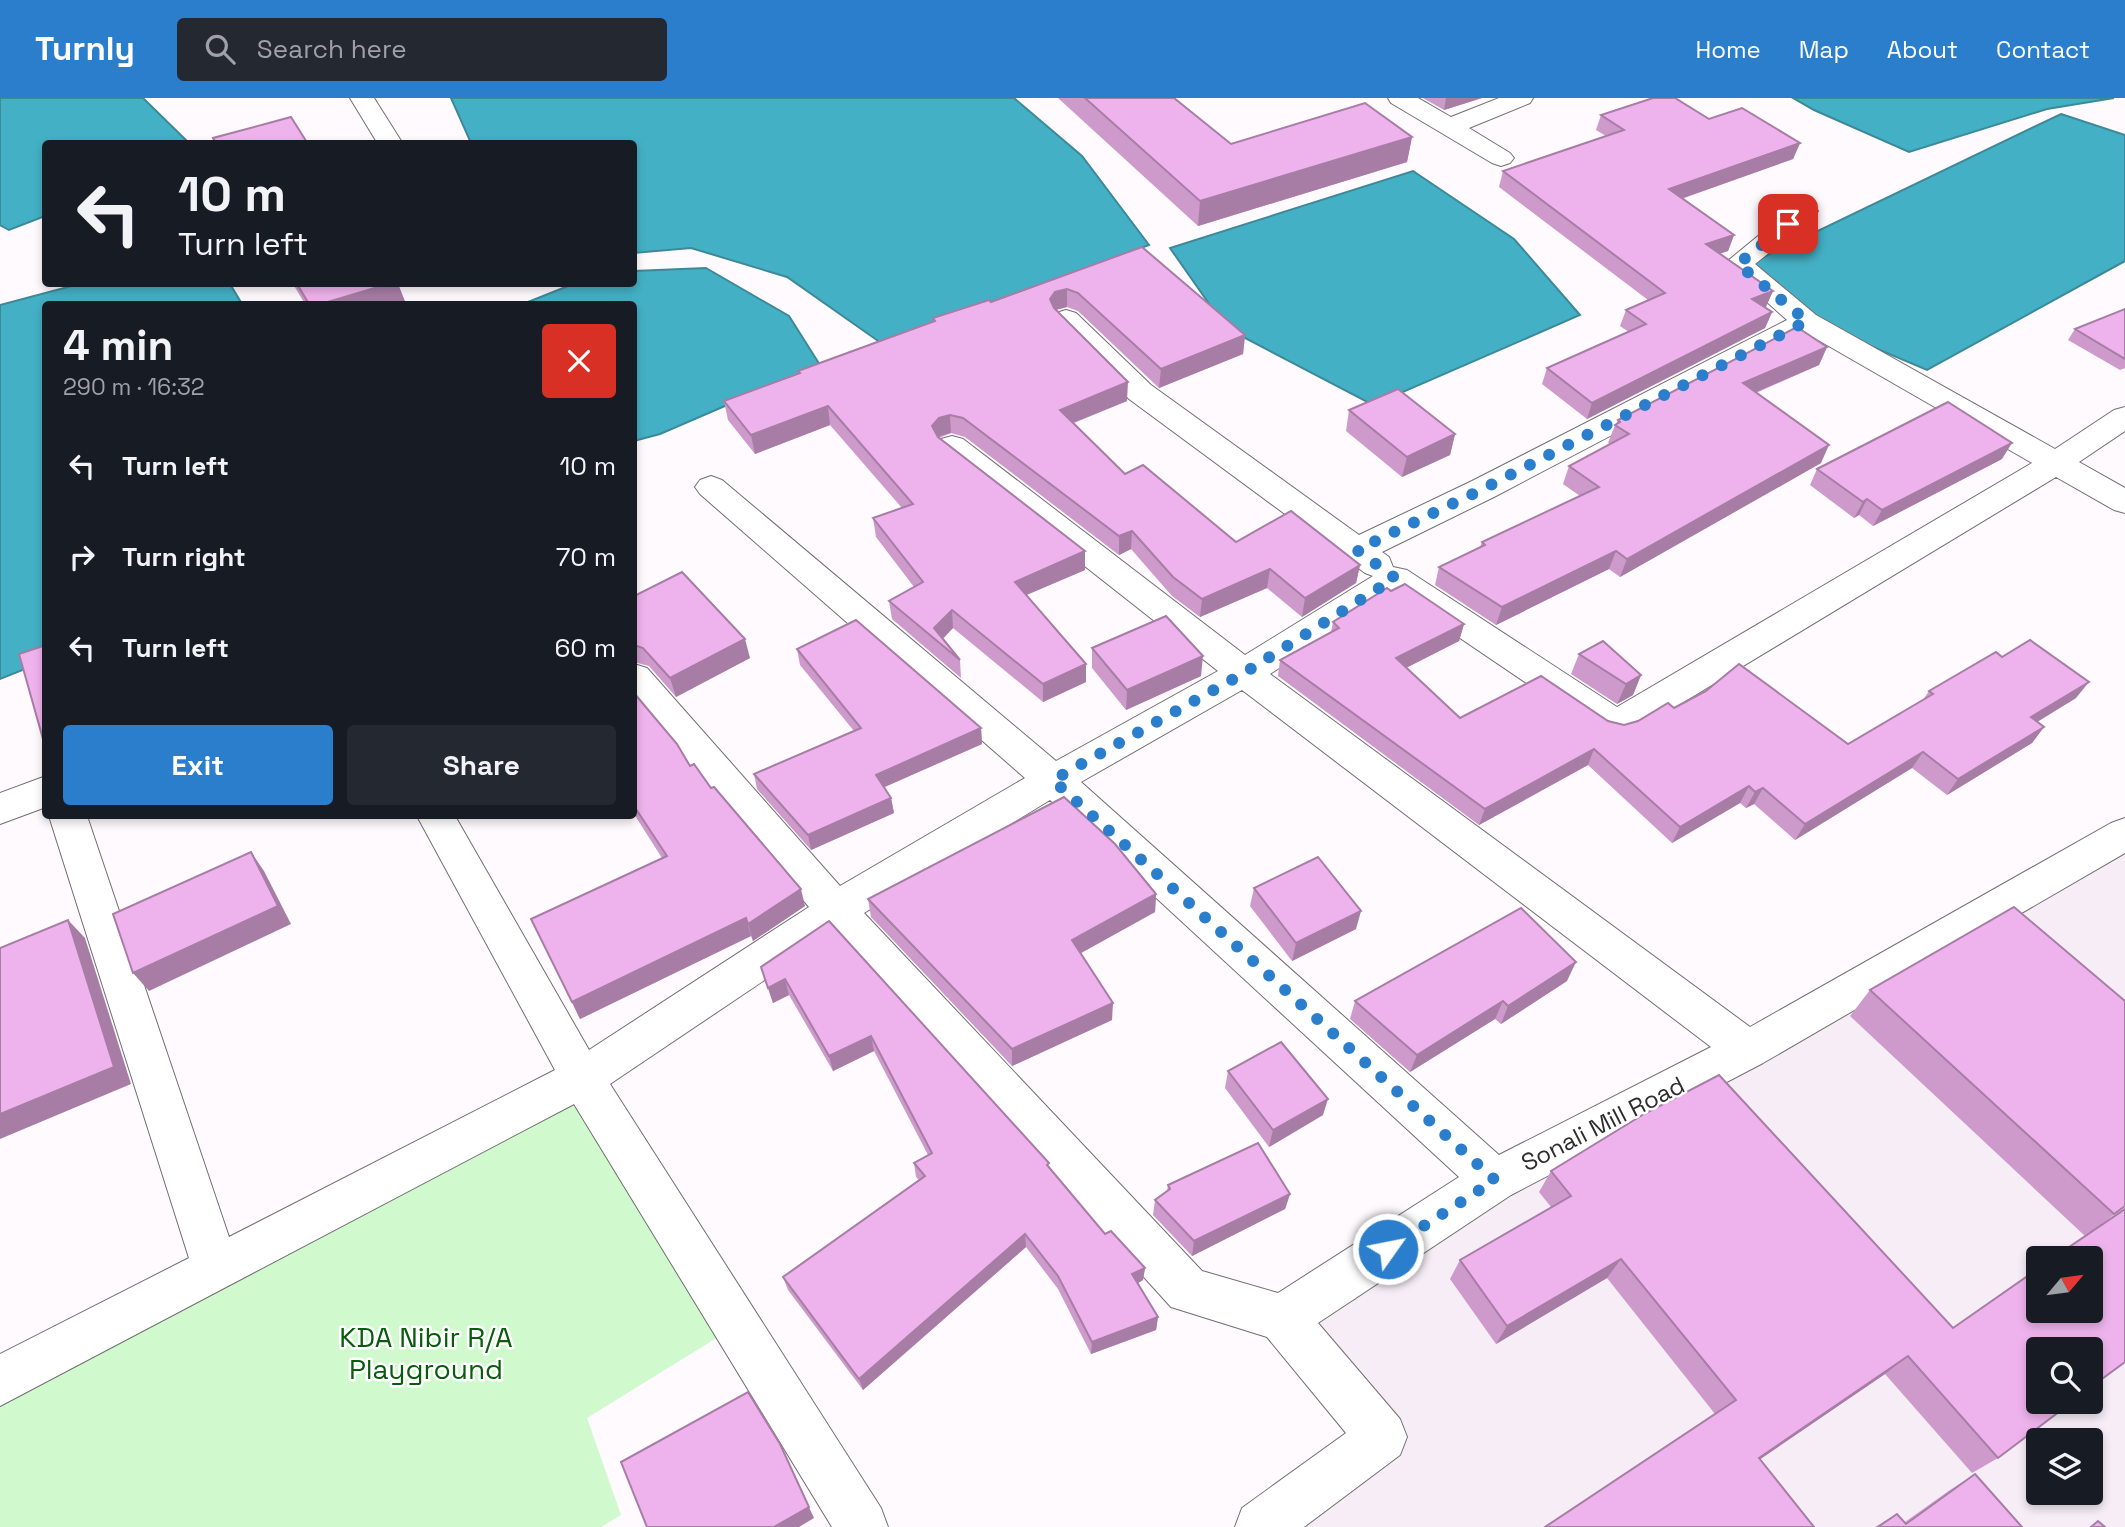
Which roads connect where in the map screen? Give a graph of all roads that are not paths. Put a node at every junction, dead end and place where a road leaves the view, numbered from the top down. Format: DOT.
graph roads {
  1 [pos="362,98"];
  2 [pos="1400,98"];
  3 [pos="1521,98"];
  4 [pos="1449,127"];
  5 [pos="388,140"];
  6 [pos="1501,158"];
  7 [pos="1805,211"];
  8 [pos="1066,319"];
  9 [pos="1807,321"];
  10 [pos="2125,417"];
  11 [pos="952,446"];
  12 [pos="2057,462"];
  13 [pos="711,487"];
  14 [pos="2125,502"];
  15 [pos="1357,550"];
  16 [pos="1395,578"];
  17 [pos="1244,673"];
  18 [pos="637,680"];
  19 [pos="1053,780"];
  20 [pos="42,793"];
  21 [pos="0,809"];
  22 [pos="69,819"];
  23 [pos="438,819"];
  24 [pos="2125,834"];
  25 [pos="836,911"];
  26 [pos="1748,1050"];
  27 [pos="582,1078"];
  28 [pos="1495,1180"];
  29 [pos="216,1268"];
  30 [pos="1282,1318"];
  31 [pos="0,1381"];
  32 [pos="862,1527"];
  33 [pos="1261,1527"];
  1 -- 5 [label="street"];
  2 -- 4 [label="street"];
  3 -- 4 [label="street"];
  4 -- 6 [label="street"];
  7 -- 9 [label="street"];
  8 -- 15 [label="street"];
  9 -- 12 [label="street"];
  9 -- 15 [label="street"];
  10 -- 12 [label="street"];
  11 -- 17 [label="street"];
  12 -- 14 [label="street"];
  12 -- 16 [label="street"];
  13 -- 19 [label="street"];
  15 -- 16 [label="street"];
  16 -- 17 [label="street"];
  17 -- 19 [label="street"];
  17 -- 26 [label="street"];
  18 -- 25 [label="street"];
  19 -- 25 [label="street"];
  19 -- 28 [label="street"];
  20 -- 21 [label="street"];
  22 -- 29 [label="street"];
  23 -- 27 [label="street"];
  24 -- 26 [label="street, Sonali Mill Road"];
  25 -- 27 [label="street"];
  25 -- 30 [label="street"];
  26 -- 28 [label="street, Sonali Mill Road"];
  27 -- 29 [label="street"];
  27 -- 32 [label="street"];
  28 -- 30 [label="street, Sonali Mill Road"];
  29 -- 31 [label="street"];
  30 -- 33 [label="street"];
}
